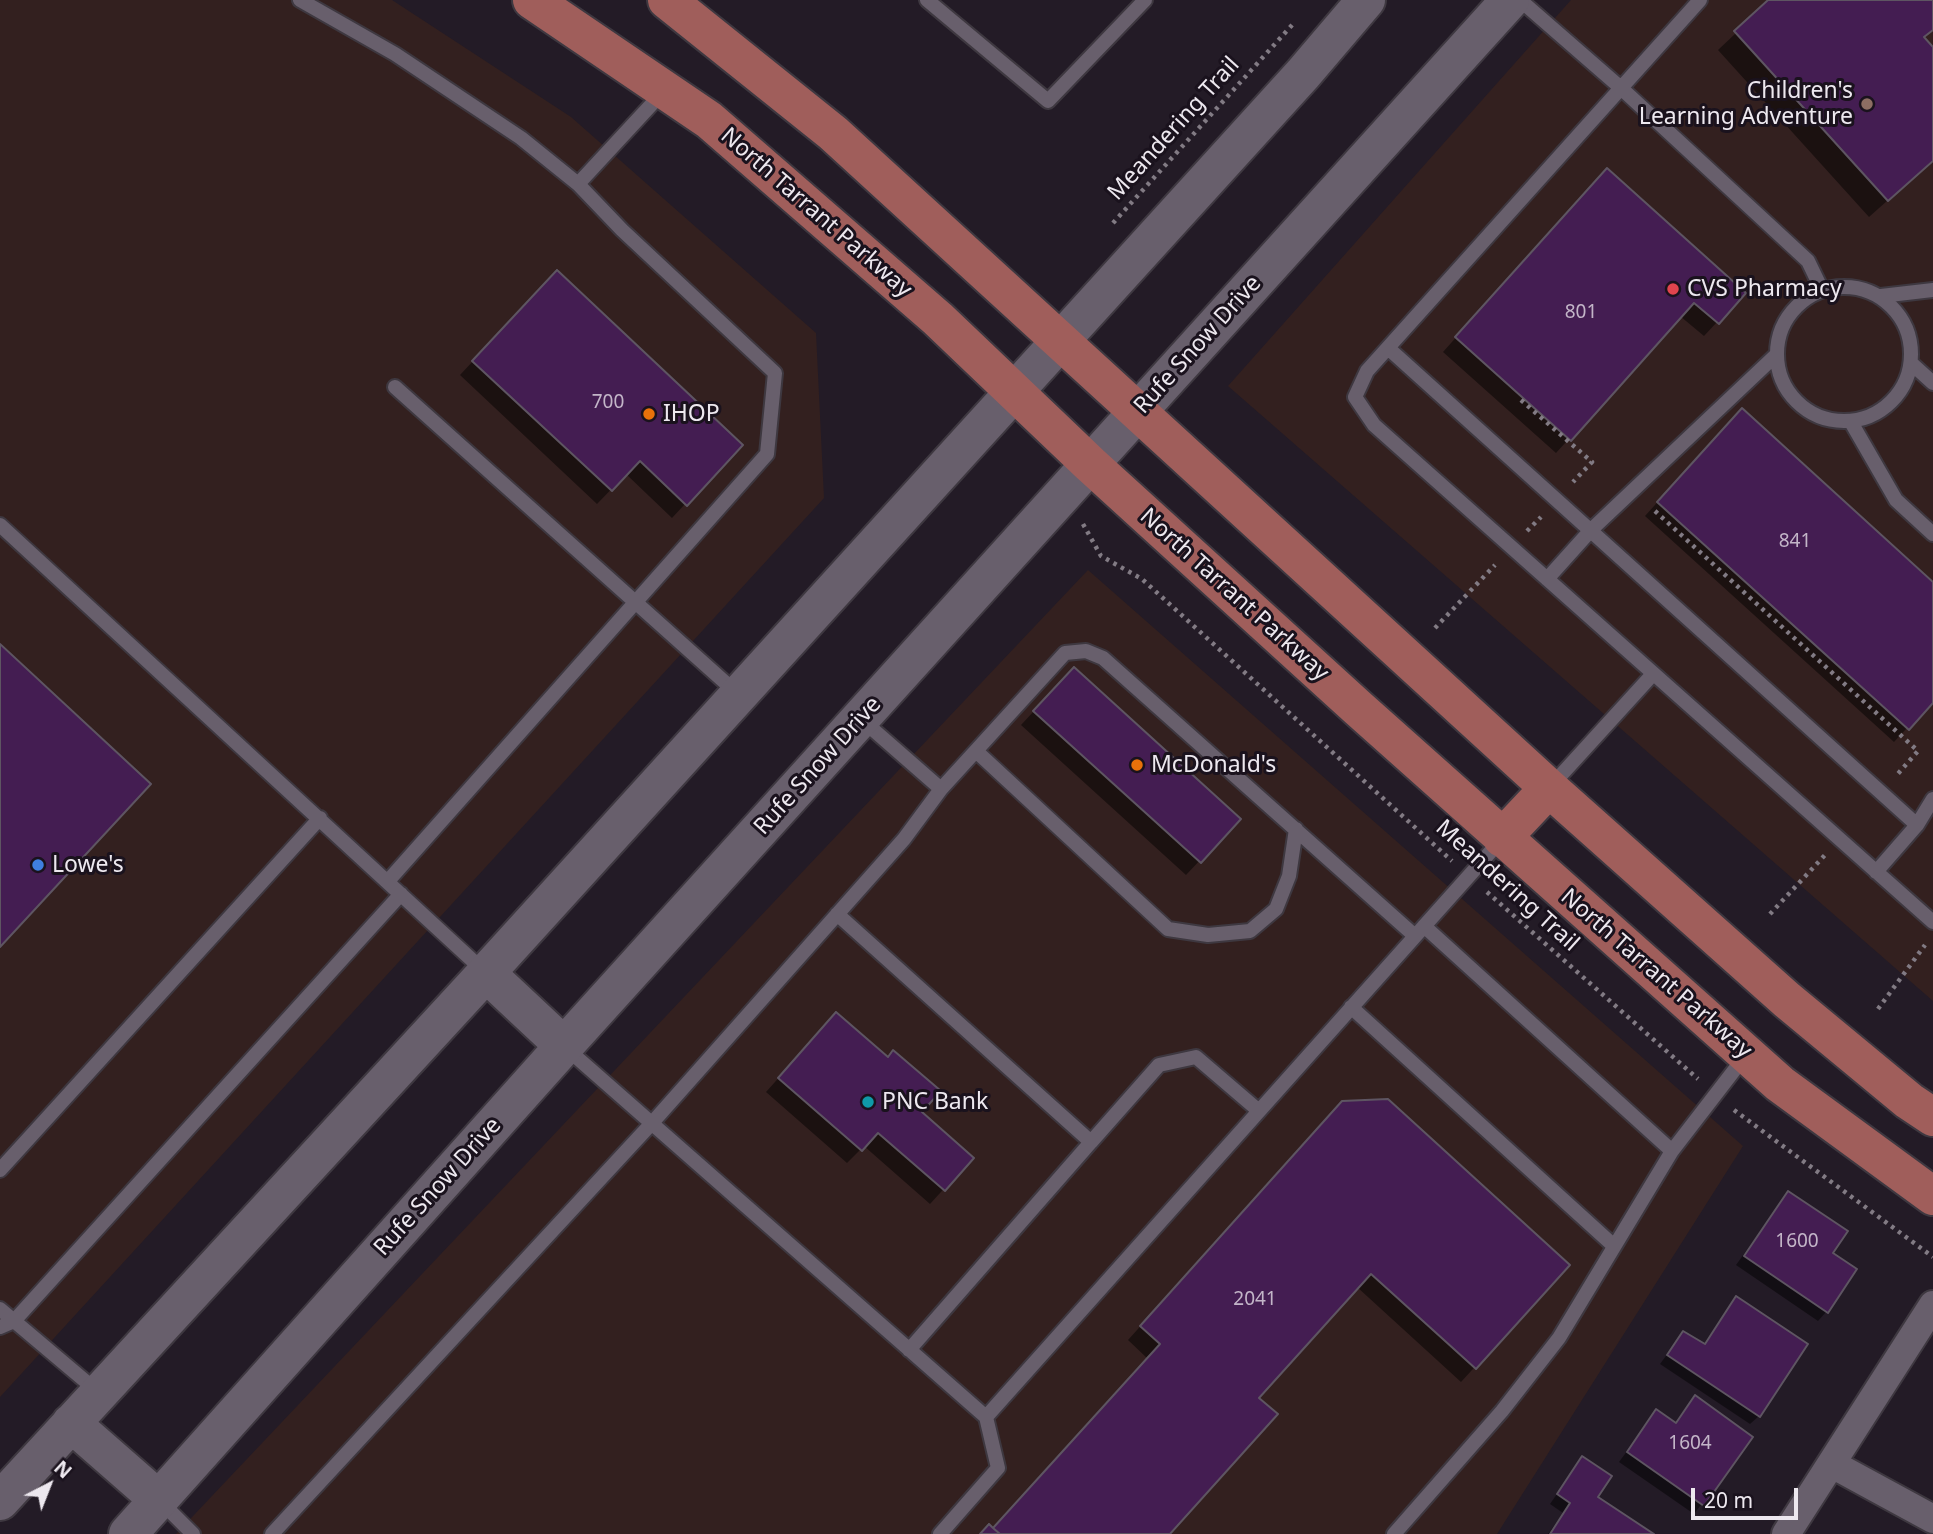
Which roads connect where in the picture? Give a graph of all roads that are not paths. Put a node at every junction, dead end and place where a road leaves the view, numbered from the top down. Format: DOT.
graph roads {
  1 [pos="300,0"];
  2 [pos="532,0"];
  3 [pos="667,0"];
  4 [pos="927,0"];
  5 [pos="1145,0"];
  6 [pos="1366,0"];
  7 [pos="1510,0"];
  8 [pos="1520,0"];
  9 [pos="1700,0"];
  10 [pos="1621,88"];
  11 [pos="665,90"];
  12 [pos="578,184"];
  13 [pos="1821,288"];
  14 [pos="1933,290"];
  15 [pos="1881,296"];
  16 [pos="1061,340"];
  17 [pos="1388,348"];
  18 [pos="1775,356"];
  19 [pos="1912,364"];
  20 [pos="1933,383"];
  21 [pos="394,387"];
  22 [pos="1013,391"];
  23 [pos="1138,411"];
  24 [pos="1851,422"];
  25 [pos="1090,464"];
  26 [pos="0,525"];
  27 [pos="1591,530"];
  28 [pos="1933,534"];
  29 [pos="1547,579"];
  30 [pos="635,603"];
  31 [pos="1653,674"];
  32 [pos="738,695"];
  33 [pos="860,718"];
  34 [pos="976,751"];
  35 [pos="1549,788"];
  36 [pos="941,789"];
  37 [pos="1933,799"];
  38 [pos="320,818"];
  39 [pos="1917,825"];
  40 [pos="1297,829"];
  41 [pos="1502,838"];
  42 [pos="1876,872"];
  43 [pos="388,881"];
  44 [pos="401,894"];
  45 [pos="837,914"];
  46 [pos="1933,922"];
  47 [pos="1419,931"];
  48 [pos="486,973"];
  49 [pos="1352,1007"];
  50 [pos="564,1046"];
  51 [pos="1747,1054"];
  52 [pos="1259,1111"];
  53 [pos="1933,1117"];
  54 [pos="652,1123"];
  55 [pos="1091,1142"];
  56 [pos="1672,1151"];
  57 [pos="0,1170"];
  58 [pos="1933,1196"];
  59 [pos="1614,1246"];
  60 [pos="1933,1305"];
  61 [pos="0,1309"];
  62 [pos="14,1321"];
  63 [pos="0,1327"];
  64 [pos="909,1350"];
  65 [pos="98,1392"];
  66 [pos="986,1418"];
  67 [pos="71,1423"];
  68 [pos="1832,1464"];
  69 [pos="159,1500"];
  70 [pos="0,1501"];
  71 [pos="1933,1519"];
  72 [pos="128,1534"];
  73 [pos="193,1534"];
  74 [pos="272,1534"];
  75 [pos="940,1534"];
  76 [pos="1394,1534"];
  77 [pos="1786,1534"];
  1 -- 12 [label="lane"];
  2 -- 11 [label="main road, North Tarrant Parkway"];
  3 -- 16 [label="main road"];
  4 -- 5 [label="lane"];
  6 -- 16 [label="main road"];
  7 -- 23 [label="main road, Rufe Snow Drive"];
  8 -- 10 [label="lane"];
  9 -- 10 [label="lane"];
  10 -- 13 [label="lane"];
  10 -- 17 [label="lane"];
  11 -- 12 [label="lane"];
  11 -- 22 [label="main road, North Tarrant Parkway"];
  12 -- 30 [label="lane"];
  13 -- 15 [label="lane"];
  13 -- 18 [label="lane"];
  14 -- 15 [label="lane"];
  15 -- 19 [label="lane"];
  16 -- 22 [label="main road"];
  16 -- 23 [label="main road"];
  17 -- 27 [label="lane"];
  17 -- 29 [label="lane"];
  18 -- 24 [label="lane"];
  18 -- 27 [label="lane"];
  19 -- 20 [label="lane"];
  19 -- 24 [label="lane"];
  21 -- 30 [label="lane"];
  22 -- 25 [label="main road, North Tarrant Parkway"];
  22 -- 32 [label="main road"];
  23 -- 25 [label="main road, Rufe Snow Drive"];
  23 -- 35 [label="main road"];
  24 -- 28 [label="lane"];
  25 -- 33 [label="main road, Rufe Snow Drive"];
  25 -- 41 [label="main road, North Tarrant Parkway"];
  26 -- 38 [label="lane"];
  27 -- 29 [label="lane"];
  27 -- 39 [label="lane"];
  29 -- 31 [label="lane"];
  30 -- 32 [label="lane"];
  30 -- 43 [label="lane"];
  31 -- 35 [label="lane"];
  31 -- 42 [label="lane"];
  32 -- 48 [label="main road"];
  33 -- 36 [label="lane"];
  33 -- 50 [label="main road, Rufe Snow Drive"];
  34 -- 36 [label="lane"];
  34 -- 40 [label="lane"];
  34 -- 40 [label="lane"];
  35 -- 41 [label="main road"];
  35 -- 53 [label="main road"];
  36 -- 45 [label="lane"];
  37 -- 39 [label="lane"];
  38 -- 43 [label="lane"];
  38 -- 57 [label="lane"];
  39 -- 42 [label="lane"];
  40 -- 47 [label="lane"];
  41 -- 47 [label="lane"];
  41 -- 51 [label="main road, North Tarrant Parkway"];
  42 -- 46 [label="lane"];
  43 -- 44 [label="lane"];
  44 -- 48 [label="lane"];
  44 -- 62 [label="lane"];
  45 -- 54 [label="lane"];
  45 -- 55 [label="lane"];
  47 -- 49 [label="lane"];
  47 -- 56 [label="lane"];
  48 -- 50 [label="main road"];
  48 -- 65 [label="main road"];
  49 -- 52 [label="lane"];
  49 -- 59 [label="lane"];
  50 -- 54 [label="lane"];
  50 -- 69 [label="main road, Rufe Snow Drive"];
  51 -- 56 [label="lane"];
  51 -- 58 [label="main road, North Tarrant Parkway"];
  52 -- 55 [label="lane"];
  52 -- 66 [label="lane"];
  54 -- 64 [label="lane"];
  54 -- 74 [label="lane"];
  55 -- 64 [label="lane"];
  56 -- 59 [label="lane"];
  59 -- 76 [label="lane"];
  60 -- 68 [label="street"];
  61 -- 62 [label="lane"];
  62 -- 63 [label="lane"];
  62 -- 65 [label="lane"];
  64 -- 66 [label="lane"];
  65 -- 67 [label="main road"];
  66 -- 75 [label="lane"];
  67 -- 69 [label="main road"];
  67 -- 70 [label="main road"];
  68 -- 71 [label="street"];
  68 -- 77 [label="street"];
  69 -- 72 [label="main road, Rufe Snow Drive"];
  69 -- 73 [label="lane"];
}
